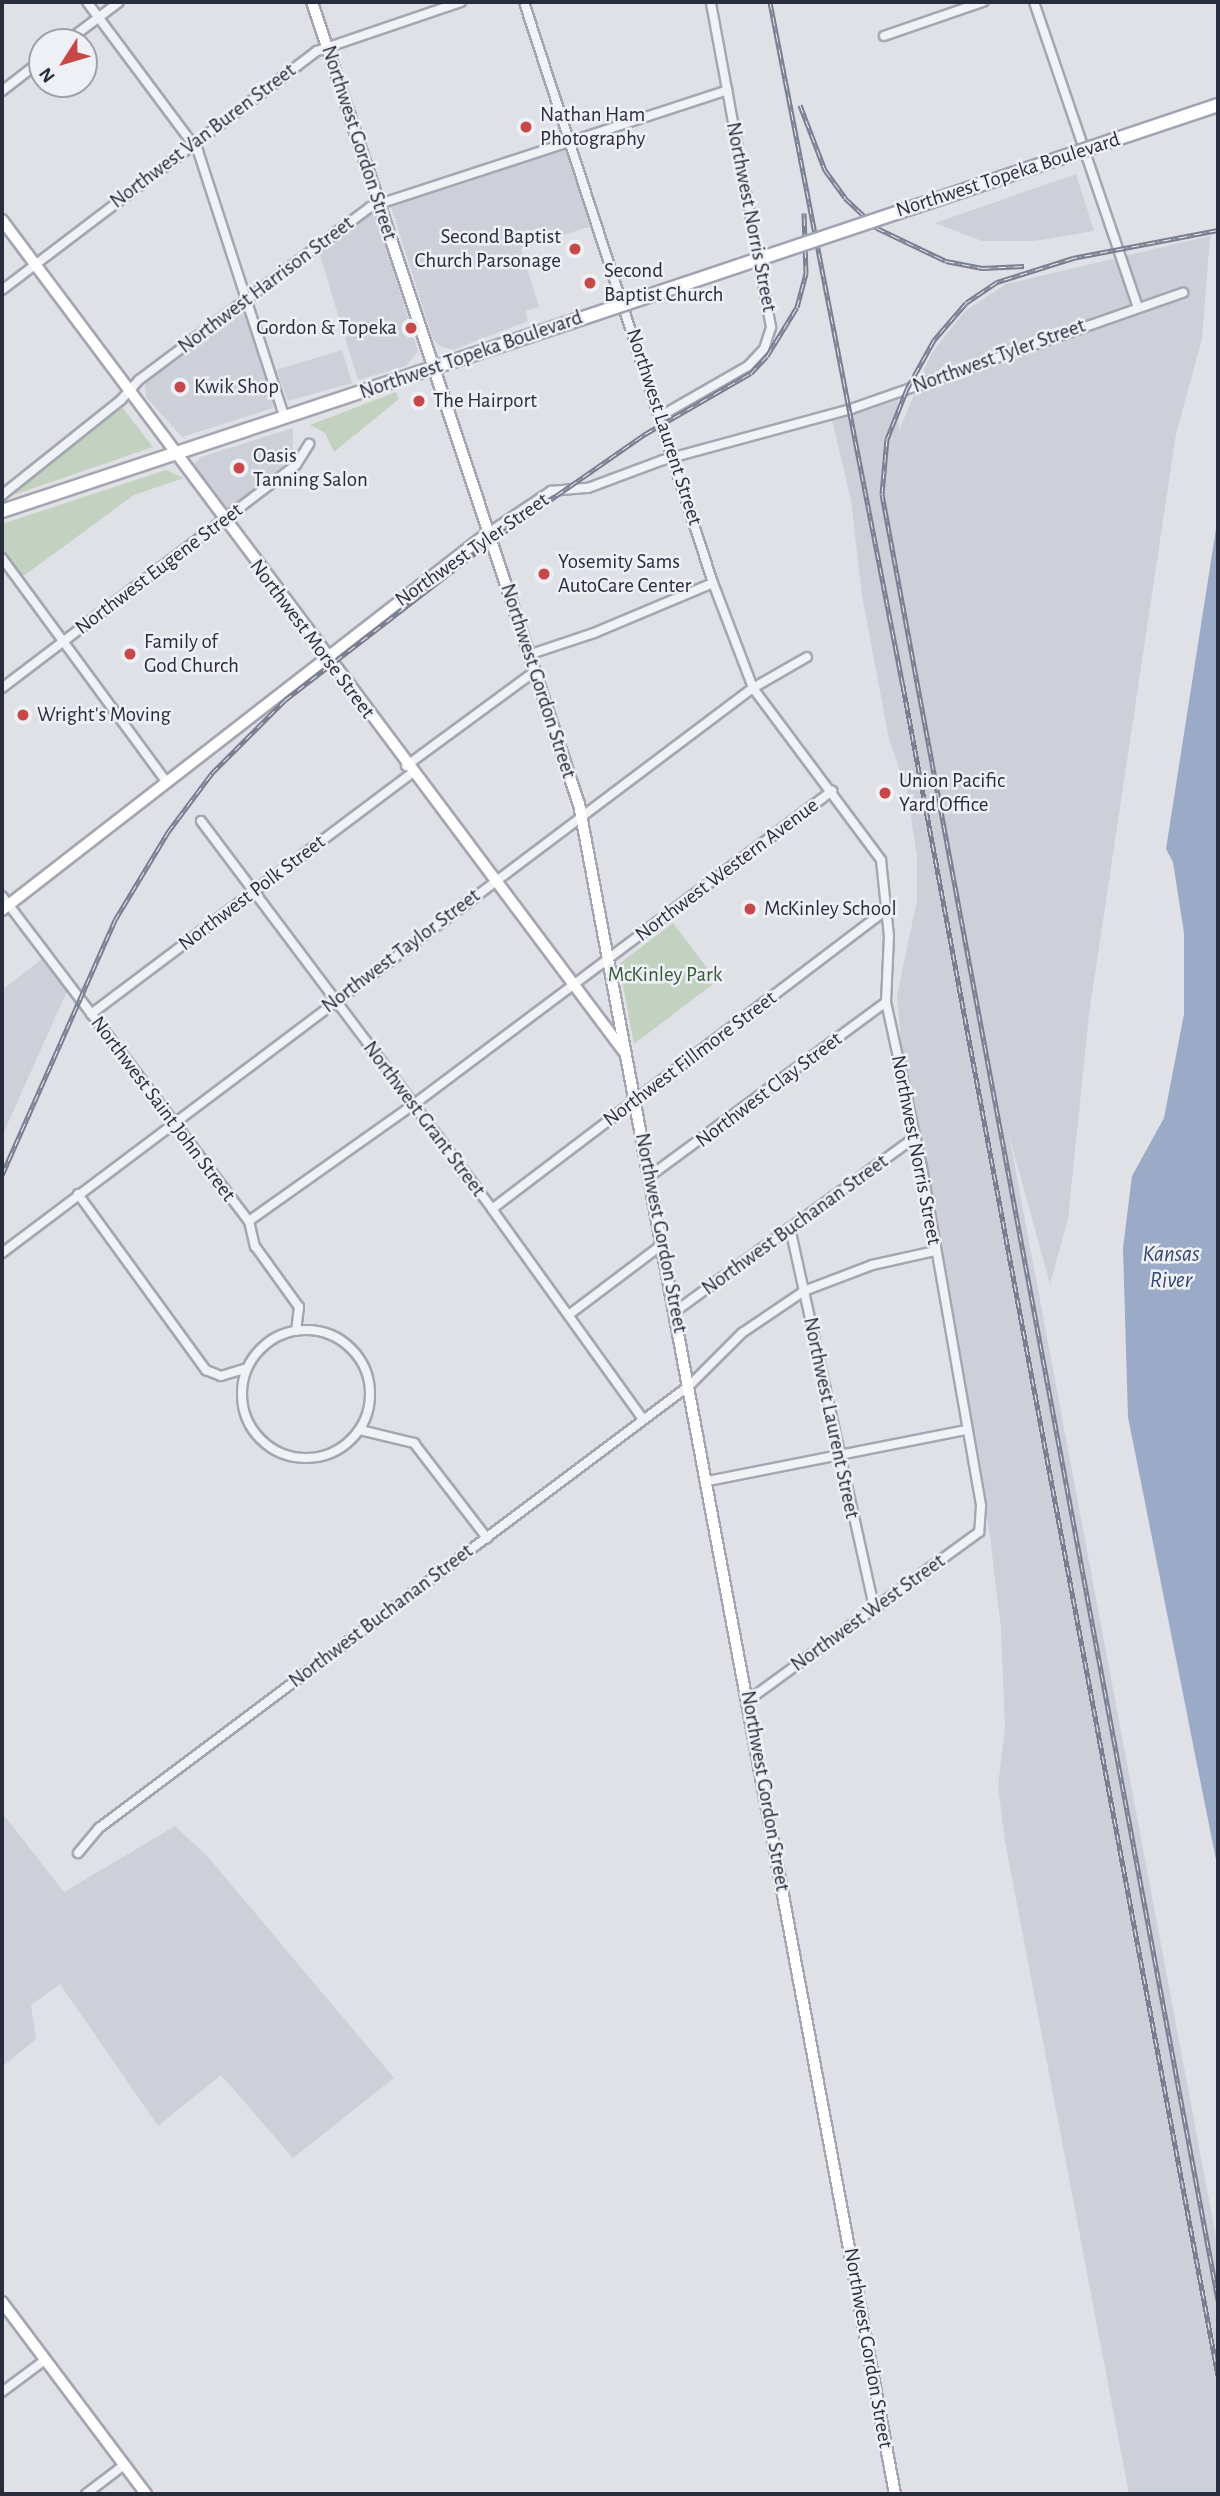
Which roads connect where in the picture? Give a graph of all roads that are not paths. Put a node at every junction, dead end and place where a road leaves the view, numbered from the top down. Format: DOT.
graph roads {
  1 [pos="87,2"];
  2 [pos="119,2"];
  3 [pos="312,2"];
  4 [pos="461,2"];
  5 [pos="524,2"];
  6 [pos="711,2"];
  7 [pos="983,2"];
  8 [pos="1034,2"];
  9 [pos="99,18"];
  10 [pos="85,28"];
  11 [pos="884,36"];
  12 [pos="326,46"];
  13 [pos="28,71"];
  14 [pos="727,90"];
  15 [pos="2,91"];
  16 [pos="1218,106"];
  17 [pos="572,141"];
  18 [pos="192,143"];
  19 [pos="380,204"];
  20 [pos="2,220"];
  21 [pos="33,262"];
  22 [pos="2,290"];
  23 [pos="1182,293"];
  24 [pos="247,299"];
  25 [pos="1138,307"];
  26 [pos="435,368"];
  27 [pos="130,391"];
  28 [pos="659,417"];
  29 [pos="285,418"];
  30 [pos="309,444"];
  31 [pos="175,454"];
  32 [pos="675,457"];
  33 [pos="2,495"];
  34 [pos="2,511"];
  35 [pos="224,521"];
  36 [pos="488,533"];
  37 [pos="2,558"];
  38 [pos="713,583"];
  39 [pos="64,641"];
  40 [pos="528,655"];
  41 [pos="807,657"];
  42 [pos="326,658"];
  43 [pos="534,672"];
  44 [pos="2,688"];
  45 [pos="753,688"];
  46 [pos="409,769"];
  47 [pos="167,783"];
  48 [pos="832,791"];
  49 [pos="581,816"];
  50 [pos="201,821"];
  51 [pos="494,881"];
  52 [pos="253,892"];
  53 [pos="4,904"];
  54 [pos="888,908"];
  55 [pos="608,960"];
  56 [pos="572,985"];
  57 [pos="334,1001"];
  58 [pos="886,1002"];
  59 [pos="91,1014"];
  60 [pos="626,1055"];
  61 [pos="636,1101"];
  62 [pos="413,1105"];
  63 [pos="174,1121"];
  64 [pos="914,1138"];
  65 [pos="650,1176"];
  66 [pos="78,1195"];
  67 [pos="492,1209"];
  68 [pos="249,1221"];
  69 [pos="790,1227"];
  70 [pos="663,1244"];
  71 [pos="936,1251"];
  72 [pos="2,1253"];
  73 [pos="804,1291"];
  74 [pos="676,1311"];
  75 [pos="570,1314"];
  76 [pos="296,1331"];
  77 [pos="247,1368"];
  78 [pos="690,1385"];
  79 [pos="643,1419"];
  80 [pos="360,1430"];
  81 [pos="965,1430"];
  82 [pos="837,1452"];
  83 [pos="708,1481"];
  84 [pos="982,1523"];
  85 [pos="486,1538"];
  86 [pos="874,1608"];
  87 [pos="749,1700"];
  88 [pos="79,1853"];
  89 [pos="2,2302"];
  90 [pos="45,2360"];
  91 [pos="2,2392"];
  92 [pos="124,2465"];
  93 [pos="86,2494"];
  94 [pos="146,2494"];
  95 [pos="895,2494"];
  1 -- 9 [label="street"];
  2 -- 9 [label="street"];
  3 -- 12 [label="main road, Northwest Gordon Street"];
  4 -- 12 [label="street, Northwest Van Buren Street"];
  5 -- 17 [label="street, Northwest Laurent Street"];
  6 -- 14 [label="street, Northwest Norris Street"];
  7 -- 11 [label="street"];
  8 -- 25 [label="street"];
  9 -- 10 [label="street"];
  9 -- 18 [label="street"];
  12 -- 18 [label="street, Northwest Van Buren Street"];
  12 -- 19 [label="main road, Northwest Gordon Street"];
  13 -- 15 [label="street"];
  14 -- 17 [label="street, Northwest Harrison Street"];
  14 -- 28 [label="street, Northwest Norris Street"];
  16 -- 26 [label="main road, Northwest Topeka Boulevard, bridge"];
  17 -- 19 [label="street, Northwest Harrison Street"];
  17 -- 28 [label="street, Northwest Laurent Street"];
  18 -- 21 [label="street, Northwest Van Buren Street"];
  18 -- 24 [label="street"];
  19 -- 24 [label="street, Northwest Harrison Street"];
  19 -- 26 [label="main road, Northwest Gordon Street"];
  20 -- 21 [label="main road, Northwest Morse Street"];
  21 -- 22 [label="street, Northwest Van Buren Street"];
  21 -- 27 [label="main road, Northwest Morse Street"];
  23 -- 25 [label="street, Northwest Tyler Street"];
  24 -- 27 [label="street, Northwest Harrison Street"];
  24 -- 29 [label="street"];
  25 -- 32 [label="street, Northwest Tyler Street"];
  26 -- 29 [label="main road, Northwest Topeka Boulevard"];
  26 -- 36 [label="main road, Northwest Gordon Street"];
  27 -- 31 [label="main road, Northwest Morse Street"];
  27 -- 33 [label="street, Northwest Harrison Street"];
  28 -- 32 [label="street, Northwest Laurent Street"];
  29 -- 31 [label="main road, Northwest Topeka Boulevard"];
  30 -- 35 [label="street, Northwest Eugene Street"];
  31 -- 34 [label="main road, Northwest Topeka Boulevard"];
  31 -- 35 [label="main road, Northwest Morse Street"];
  32 -- 36 [label="street, Northwest Tyler Street"];
  32 -- 38 [label="street, Northwest Laurent Street"];
  35 -- 39 [label="street, Northwest Eugene Street"];
  35 -- 42 [label="main road, Northwest Morse Street"];
  36 -- 40 [label="main road, Northwest Gordon Street"];
  36 -- 42 [label="main road, Northwest Tyler Street"];
  37 -- 39 [label="street"];
  38 -- 40 [label="street"];
  38 -- 45 [label="street, Northwest Laurent Street"];
  39 -- 44 [label="street, Northwest Eugene Street"];
  39 -- 47 [label="street"];
  40 -- 43 [label="main road, Northwest Gordon Street"];
  41 -- 45 [label="street, Northwest Taylor Street"];
  42 -- 46 [label="main road, Northwest Morse Street"];
  42 -- 47 [label="main road, Northwest Tyler Street"];
  43 -- 46 [label="street, Northwest Polk Street"];
  43 -- 49 [label="main road, Northwest Gordon Street"];
  45 -- 48 [label="street, Northwest Laurent Street"];
  45 -- 49 [label="street, Northwest Taylor Street"];
  46 -- 51 [label="main road, Northwest Morse Street"];
  46 -- 52 [label="street, Northwest Polk Street"];
  47 -- 53 [label="main road, Northwest Tyler Street"];
  48 -- 54 [label="street, Northwest Norris Street"];
  48 -- 55 [label="street, Northwest Western Avenue"];
  49 -- 51 [label="street, Northwest Taylor Street"];
  49 -- 55 [label="main road, Northwest Gordon Street"];
  50 -- 52 [label="street, Northwest Grant Street"];
  51 -- 56 [label="main road, Northwest Morse Street"];
  51 -- 57 [label="street, Northwest Taylor Street"];
  52 -- 57 [label="street, Northwest Grant Street"];
  52 -- 59 [label="street, Northwest Polk Street"];
  53 -- 59 [label="street, Northwest Saint John Street"];
  54 -- 58 [label="street, Northwest Norris Street"];
  54 -- 61 [label="street, Northwest Fillmore Street"];
  55 -- 56 [label="street, Northwest Western Avenue"];
  55 -- 60 [label="main road, Northwest Gordon Street"];
  56 -- 60 [label="main road, Northwest Morse Street"];
  56 -- 62 [label="street, Northwest Western Avenue"];
  57 -- 62 [label="street, Northwest Grant Street"];
  57 -- 63 [label="street, Northwest Taylor Street"];
  58 -- 64 [label="street, Northwest Norris Street"];
  58 -- 65 [label="street, Northwest Clay Street"];
  59 -- 63 [label="street, Northwest Saint John Street"];
  60 -- 61 [label="main road, Northwest Gordon Street"];
  61 -- 65 [label="main road, Northwest Gordon Street"];
  61 -- 67 [label="street, Northwest Fillmore Street"];
  62 -- 67 [label="street, Northwest Grant Street"];
  62 -- 68 [label="street, Northwest Western Avenue"];
  63 -- 66 [label="street, Northwest Taylor Street"];
  63 -- 68 [label="street, Northwest Saint John Street"];
  64 -- 69 [label="street, Northwest Buchanan Street"];
  64 -- 71 [label="street, Northwest Norris Street"];
  65 -- 70 [label="main road, Northwest Gordon Street"];
  66 -- 72 [label="street, Northwest Taylor Street"];
  66 -- 77 [label="street"];
  67 -- 75 [label="street, Northwest Grant Street"];
  68 -- 76 [label="street, Northwest Saint John Street"];
  69 -- 73 [label="street, Northwest Laurent Street"];
  69 -- 74 [label="street, Northwest Buchanan Street"];
  70 -- 74 [label="main road, Northwest Gordon Street"];
  70 -- 75 [label="street"];
  71 -- 73 [label="street, Northwest Buchanan Street"];
  71 -- 81 [label="street, Northwest Norris Street"];
  73 -- 78 [label="street, Northwest Buchanan Street"];
  73 -- 82 [label="street, Northwest Laurent Street"];
  74 -- 78 [label="main road, Northwest Gordon Street"];
  75 -- 79 [label="street, Northwest Grant Street"];
  76 -- 77 [label="street"];
  76 -- 80 [label="street"];
  77 -- 80 [label="street"];
  78 -- 79 [label="street, Northwest Buchanan Street"];
  78 -- 83 [label="main road, Northwest Gordon Street"];
  79 -- 85 [label="street, Northwest Buchanan Street"];
  80 -- 85 [label="street"];
  81 -- 82 [label="street"];
  81 -- 84 [label="street, Northwest Norris Street"];
  82 -- 83 [label="street"];
  82 -- 86 [label="street, Northwest Laurent Street"];
  83 -- 87 [label="main road, Northwest Gordon Street"];
  84 -- 86 [label="street, Northwest West Street"];
  85 -- 88 [label="street, Northwest Buchanan Street"];
  86 -- 87 [label="street, Northwest West Street"];
  87 -- 95 [label="main road, Northwest Gordon Street"];
  89 -- 90 [label="main road"];
  90 -- 91 [label="street"];
  90 -- 92 [label="main road"];
  92 -- 93 [label="street"];
  92 -- 94 [label="main road"];
}
